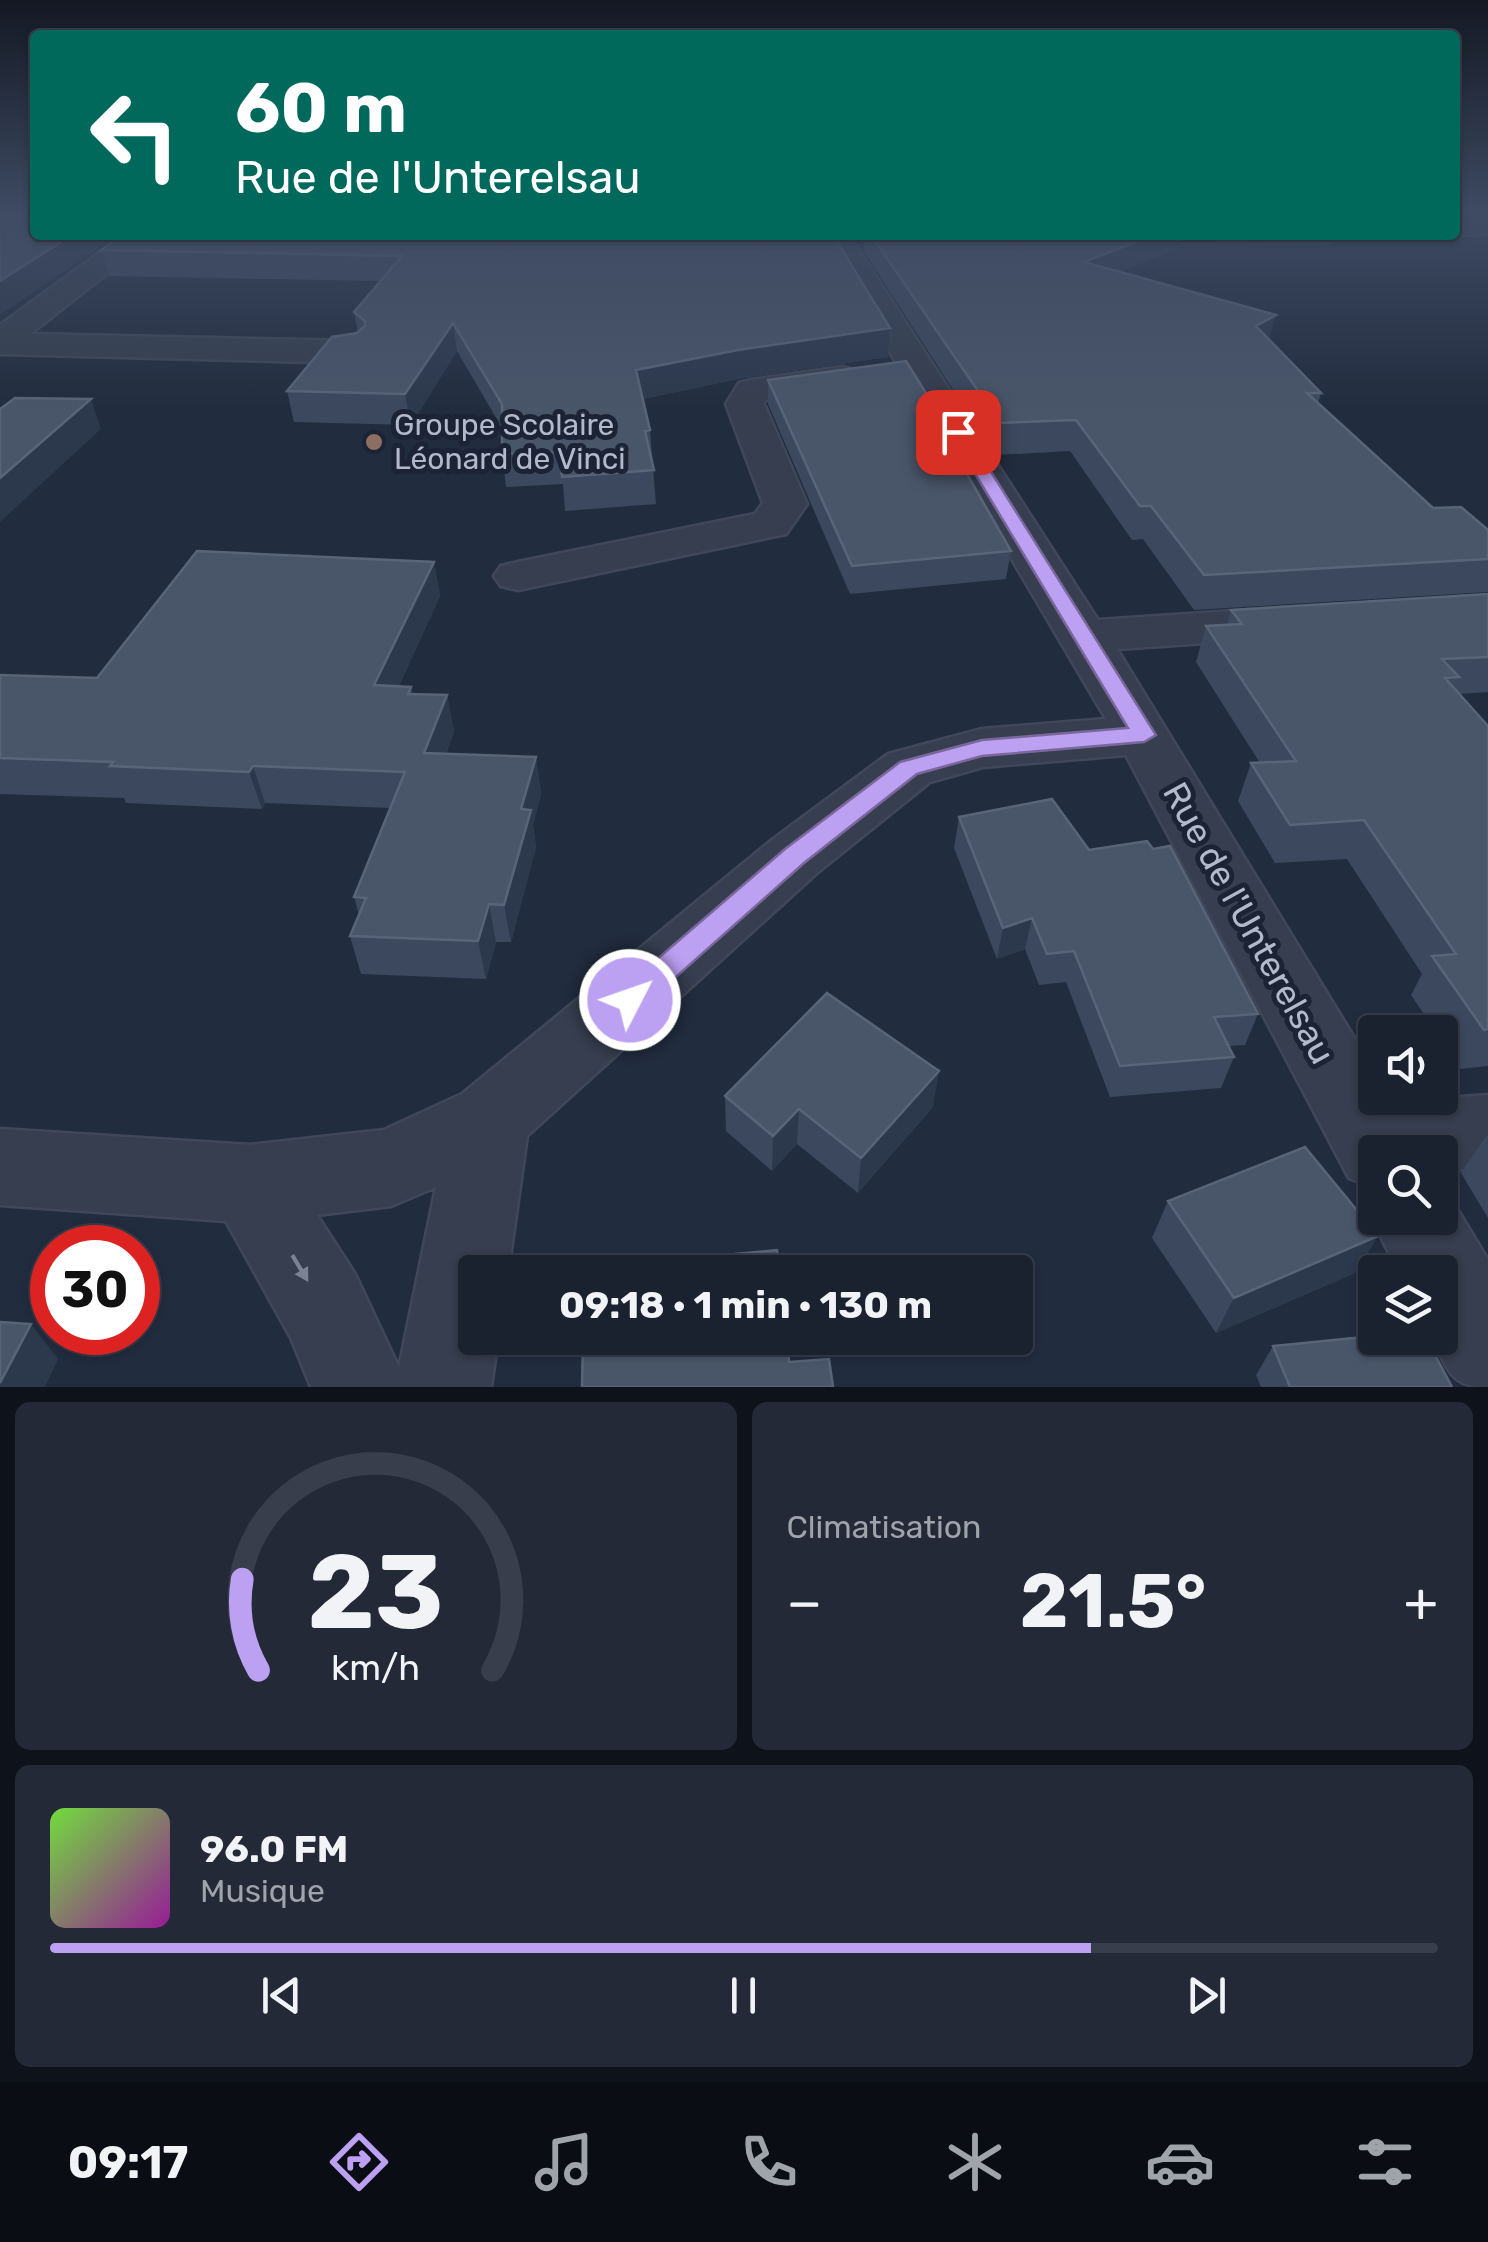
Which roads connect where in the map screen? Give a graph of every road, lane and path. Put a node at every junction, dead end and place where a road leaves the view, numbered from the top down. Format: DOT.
graph roads {
  1 [pos="84,279"];
  2 [pos="870,279"];
  3 [pos="0,342"];
  4 [pos="350,352"];
  5 [pos="919,367"];
  6 [pos="518,576"];
  7 [pos="1333,620"];
  8 [pos="1084,636"];
  9 [pos="1144,735"];
  10 [pos="490,1119"];
  11 [pos="1488,1131"];
  12 [pos="1369,1135"];
  13 [pos="1458,1135"];
  14 [pos="0,1167"];
  15 [pos="250,1184"];
  16 [pos="1424,1235"];
  17 [pos="1488,1348"];
  18 [pos="358,1387"];
  19 [pos="443,1387"];
  1 -- 3 [label="street"];
  2 -- 5 [label="street, Rue de l'Unterelsau"];
  3 -- 4 [label="street"];
  5 -- 6 [label="street"];
  5 -- 8 [label="street, Rue de l'Unterelsau"];
  7 -- 8 [label="street"];
  8 -- 9 [label="street, Rue de l'Unterelsau"];
  9 -- 10 [label="street"];
  9 -- 12 [label="street, Rue de l'Unterelsau"];
  10 -- 15 [label="street"];
  10 -- 19 [label="street"];
  11 -- 13 [label="street"];
  14 -- 15 [label="street"];
  15 -- 18 [label="street, one-way"];
  16 -- 17 [label="street"];
}
